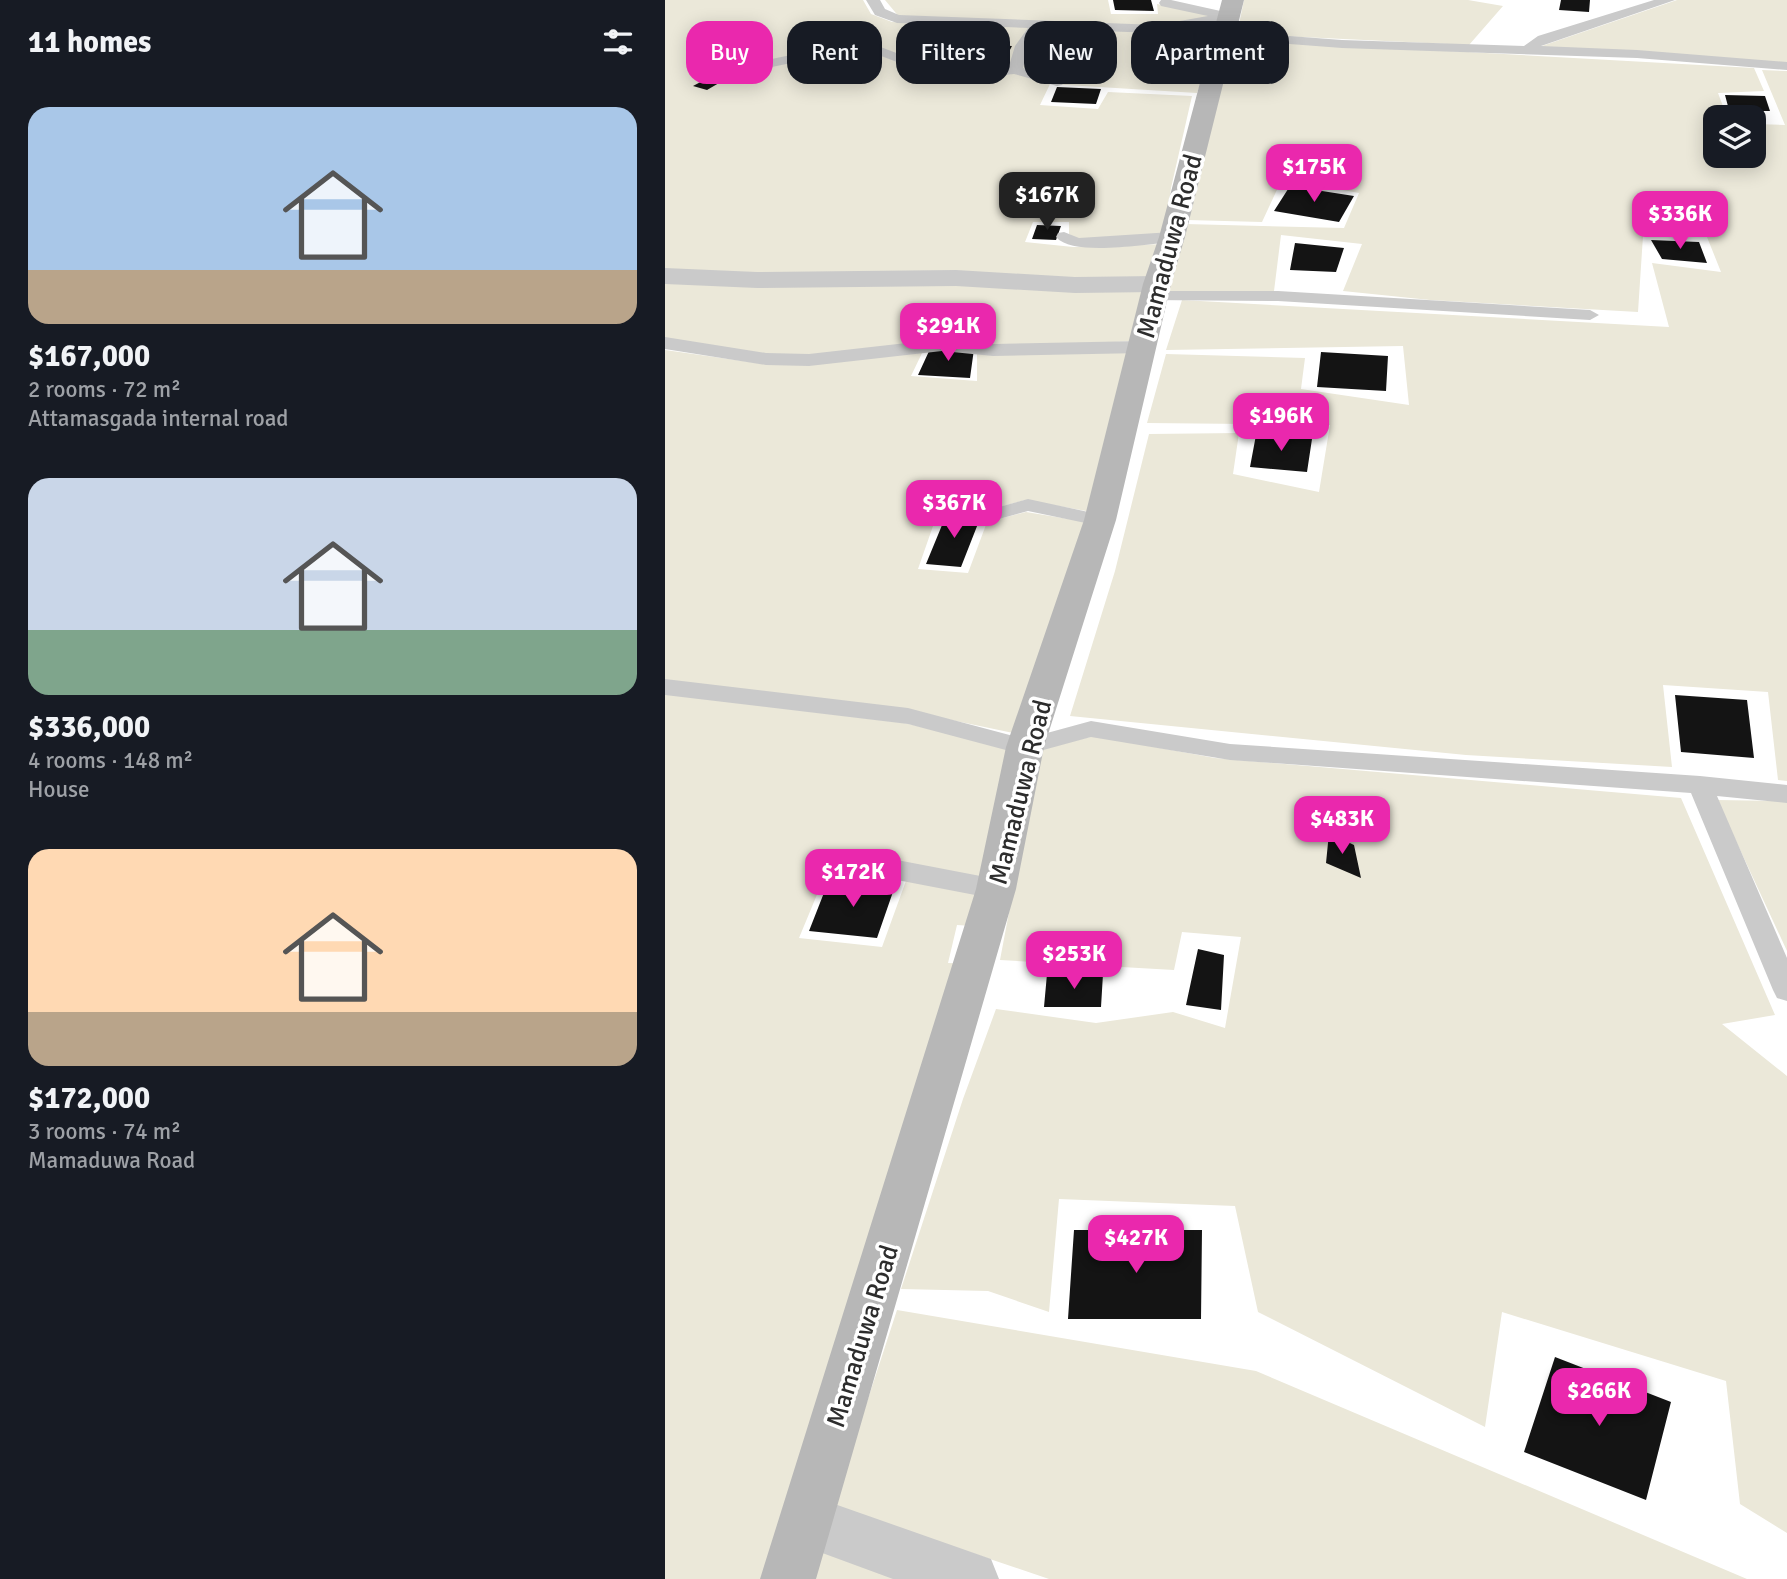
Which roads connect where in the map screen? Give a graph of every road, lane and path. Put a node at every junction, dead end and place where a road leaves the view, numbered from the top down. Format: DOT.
graph roads {
  1 [pos="873,0"];
  2 [pos="1668,0"];
  3 [pos="1166,4"];
  4 [pos="1229,17"];
  5 [pos="1024,25"];
  6 [pos="1117,28"];
  7 [pos="1024,43"];
  8 [pos="1523,51"];
  9 [pos="773,63"];
  10 [pos="1787,66"];
  11 [pos="1015,70"];
  12 [pos="1024,73"];
  13 [pos="1064,237"];
  14 [pos="1172,237"];
  15 [pos="665,276"];
  16 [pos="1155,290"];
  17 [pos="1590,316"];
  18 [pos="665,343"];
  19 [pos="1142,347"];
  20 [pos="999,513"];
  21 [pos="1100,520"];
  22 [pos="665,687"];
  23 [pos="1025,747"];
  24 [pos="1700,785"];
  25 [pos="1787,794"];
  26 [pos="851,873"];
  27 [pos="996,889"];
  28 [pos="1787,990"];
  29 [pos="806,1521"];
  30 [pos="788,1579"];
  31 [pos="971,1579"];
  1 -- 5 [label="lane"];
  2 -- 8 [label="lane"];
  3 -- 4 [label="lane"];
  4 -- 6 [label="lane"];
  4 -- 8 [label="lane"];
  4 -- 14 [label="street, Mamaduwa Road"];
  7 -- 11 [label="lane"];
  8 -- 10 [label="lane"];
  9 -- 11 [label="lane"];
  11 -- 12 [label="lane"];
  13 -- 14 [label="lane"];
  14 -- 16 [label="street, Mamaduwa Road"];
  15 -- 16 [label="street"];
  16 -- 17 [label="lane"];
  16 -- 19 [label="street, Mamaduwa Road"];
  18 -- 19 [label="lane"];
  19 -- 21 [label="street, Mamaduwa Road"];
  20 -- 21 [label="lane"];
  21 -- 23 [label="street, Mamaduwa Road"];
  22 -- 23 [label="lane"];
  23 -- 24 [label="lane"];
  23 -- 27 [label="street, Mamaduwa Road"];
  24 -- 25 [label="lane"];
  24 -- 28 [label="lane"];
  26 -- 27 [label="lane"];
  27 -- 29 [label="street, Mamaduwa Road"];
  29 -- 30 [label="street, Mamaduwa Road"];
  29 -- 31 [label="street"];
}
